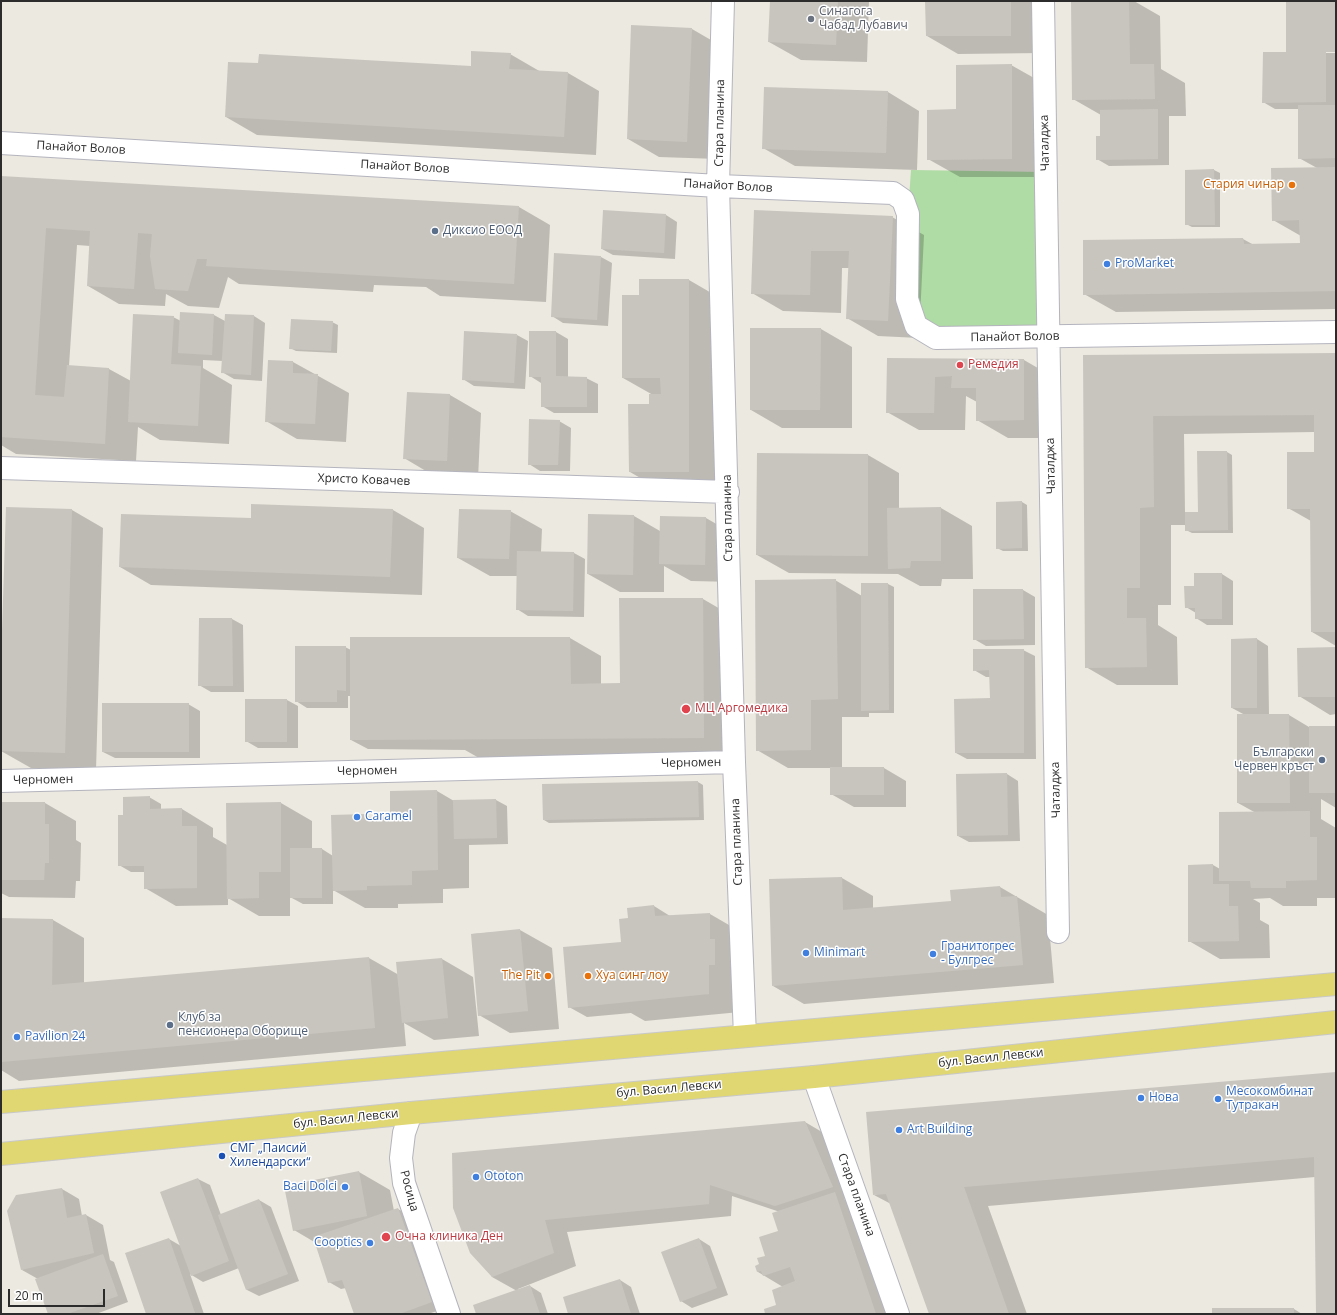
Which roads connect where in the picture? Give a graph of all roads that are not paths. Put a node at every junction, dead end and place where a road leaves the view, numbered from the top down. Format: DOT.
graph roads {
  1 [pos="723,1"];
  2 [pos="1043,1"];
  3 [pos="1,144"];
  4 [pos="718,186"];
  5 [pos="1336,332"];
  6 [pos="1050,336"];
  7 [pos="1,468"];
  8 [pos="728,492"];
  9 [pos="734,762"];
  10 [pos="1,781"];
  11 [pos="1058,932"];
  12 [pos="1336,984"];
  13 [pos="1336,1022"];
  14 [pos="745,1036"];
  15 [pos="814,1077"];
  16 [pos="1,1102"];
  17 [pos="411,1112"];
  18 [pos="1,1154"];
  19 [pos="448,1314"];
  20 [pos="898,1314"];
  1 -- 4 [label="street, Стара планина"];
  2 -- 6 [label="street, Чаталджа"];
  3 -- 4 [label="street, Панайот Волов"];
  4 -- 6 [label="street, Панайот Волов"];
  4 -- 8 [label="street, Стара планина"];
  5 -- 6 [label="street, Панайот Волов"];
  6 -- 11 [label="street, Чаталджа"];
  7 -- 8 [label="street, Христо Ковачев"];
  8 -- 9 [label="street, Стара планина"];
  9 -- 10 [label="street, Черномен"];
  9 -- 14 [label="street, Стара планина"];
  12 -- 14 [label="main road"];
  13 -- 15 [label="main road, бул. Васил Левски"];
  14 -- 16 [label="main road"];
  15 -- 17 [label="main road, бул. Васил Левски"];
  15 -- 20 [label="street, Стара планина"];
  17 -- 18 [label="main road, бул. Васил Левски"];
  17 -- 19 [label="street, Росица"];
}
